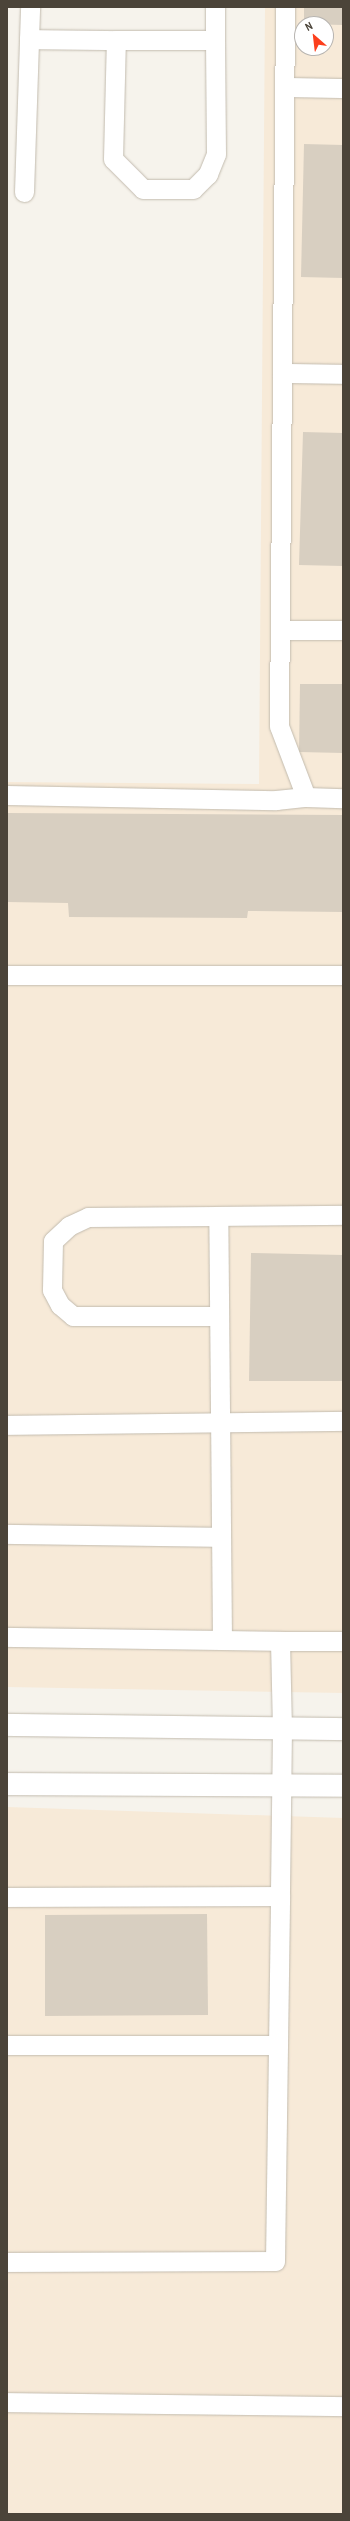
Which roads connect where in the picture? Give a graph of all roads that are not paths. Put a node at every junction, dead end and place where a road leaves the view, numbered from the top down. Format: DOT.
graph roads {
  1 [pos="30,7"];
  2 [pos="215,7"];
  3 [pos="285,7"];
  4 [pos="29,39"];
  5 [pos="116,40"];
  6 [pos="215,40"];
  7 [pos="284,87"];
  8 [pos="343,88"];
  9 [pos="24,192"];
  10 [pos="282,373"];
  11 [pos="343,374"];
  12 [pos="280,630"];
  13 [pos="343,630"];
  14 [pos="7,795"];
  15 [pos="306,797"];
  16 [pos="343,798"];
  17 [pos="343,974"];
  18 [pos="7,975"];
  19 [pos="343,1214"];
  20 [pos="218,1216"];
  21 [pos="219,1316"];
  22 [pos="343,1421"];
  23 [pos="220,1422"];
  24 [pos="7,1425"];
  25 [pos="7,1534"];
  26 [pos="221,1537"];
  27 [pos="7,1637"];
  28 [pos="222,1640"];
  29 [pos="280,1640"];
  30 [pos="343,1641"];
  31 [pos="7,1725"];
  32 [pos="282,1728"];
  33 [pos="343,1729"];
  34 [pos="7,1784"];
  35 [pos="282,1786"];
  36 [pos="343,1786"];
  37 [pos="280,1896"];
  38 [pos="7,1897"];
  39 [pos="7,2045"];
  40 [pos="278,2045"];
  41 [pos="7,2262"];
  42 [pos="7,2402"];
  43 [pos="343,2406"];
  1 -- 4 [label="lane"];
  2 -- 6 [label="lane"];
  3 -- 7 [label="lane"];
  4 -- 5 [label="lane"];
  4 -- 9 [label="lane"];
  5 -- 6 [label="lane"];
  5 -- 6 [label="lane"];
  7 -- 8 [label="lane"];
  7 -- 10 [label="lane"];
  10 -- 11 [label="lane"];
  10 -- 12 [label="lane"];
  12 -- 13 [label="lane"];
  12 -- 15 [label="lane"];
  14 -- 15 [label="lane"];
  15 -- 16 [label="lane"];
  17 -- 18 [label="lane"];
  19 -- 20 [label="lane"];
  20 -- 21 [label="lane"];
  20 -- 21 [label="lane"];
  21 -- 23 [label="lane"];
  22 -- 23 [label="lane"];
  23 -- 24 [label="lane"];
  23 -- 26 [label="lane"];
  25 -- 26 [label="lane"];
  26 -- 28 [label="lane"];
  27 -- 28 [label="lane"];
  28 -- 29 [label="lane"];
  29 -- 30 [label="lane"];
  29 -- 32 [label="lane"];
  31 -- 32 [label="street"];
  32 -- 33 [label="street"];
  32 -- 35 [label="lane"];
  34 -- 35 [label="street"];
  35 -- 36 [label="street"];
  35 -- 37 [label="lane"];
  37 -- 38 [label="lane"];
  37 -- 40 [label="lane"];
  39 -- 40 [label="lane"];
  40 -- 41 [label="lane"];
  42 -- 43 [label="lane"];
}
